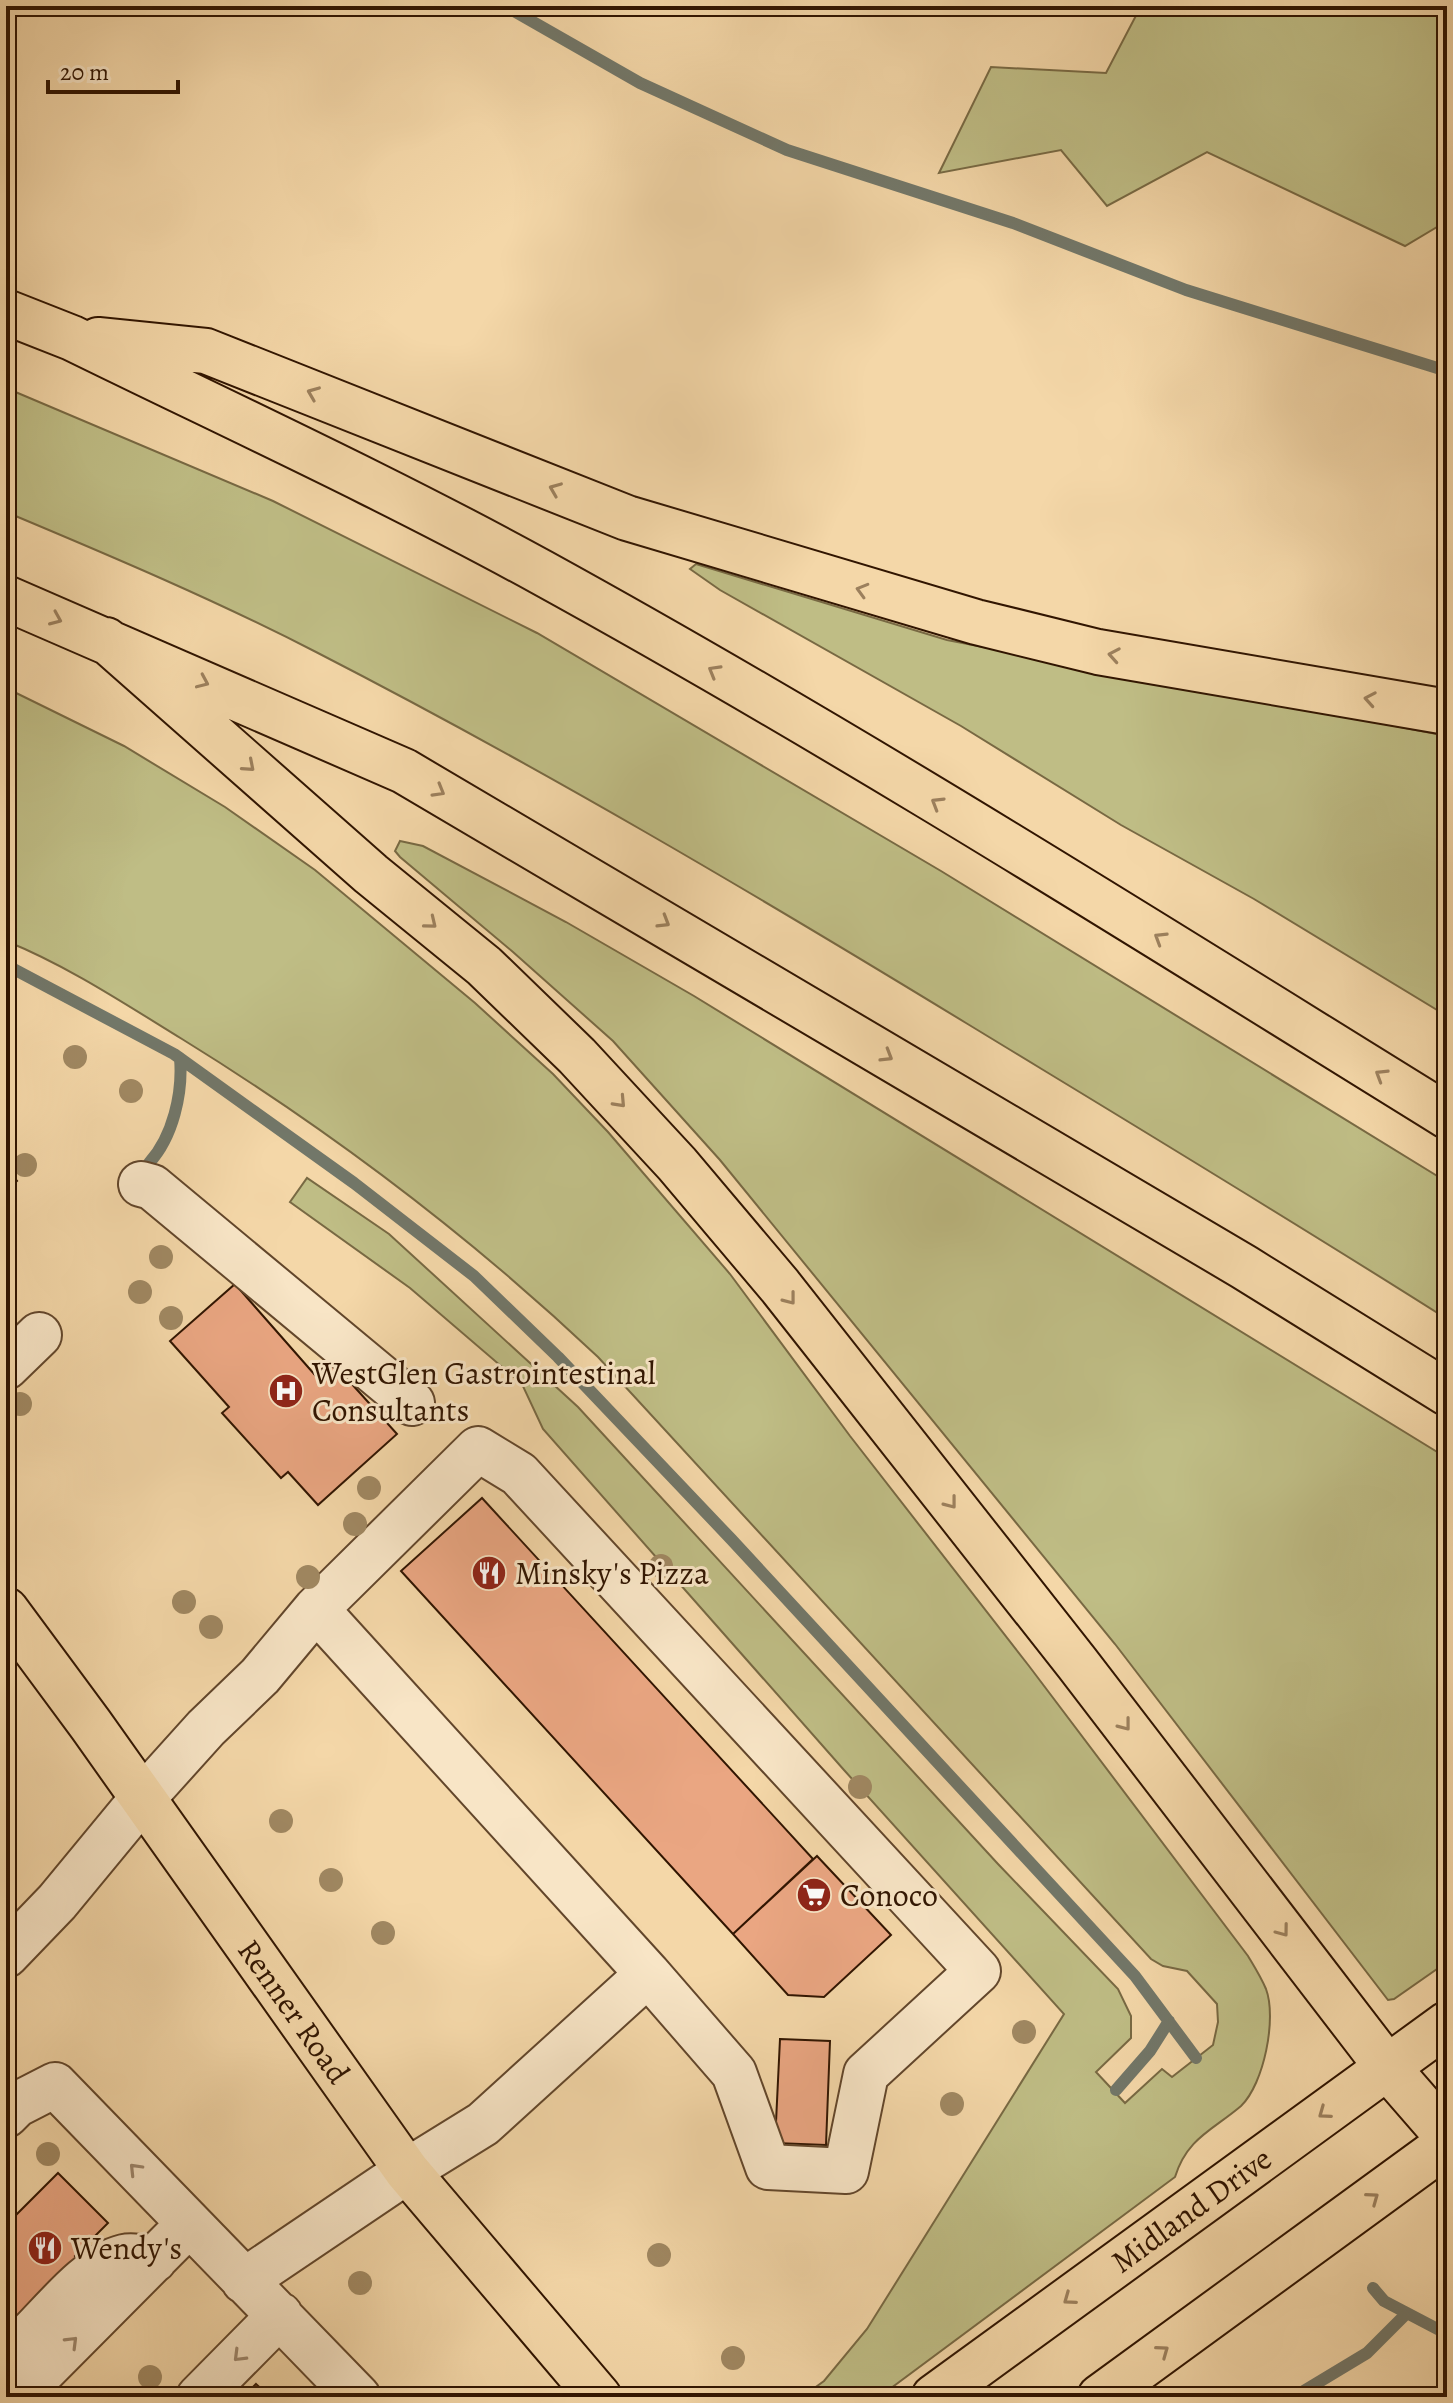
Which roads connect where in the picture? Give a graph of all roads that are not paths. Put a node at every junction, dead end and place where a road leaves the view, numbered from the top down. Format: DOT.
graph roads {
  1 [pos="6,312"];
  2 [pos="72,338"];
  3 [pos="6,598"];
  4 [pos="106,640"];
  5 [pos="1447,712"];
  6 [pos="1447,1116"];
  7 [pos="141,1184"];
  8 [pos="39,1335"];
  9 [pos="6,1367"];
  10 [pos="1447,1393"];
  11 [pos="412,1403"];
  12 [pos="316,1609"];
  13 [pos="6,1610"];
  14 [pos="142,1799"];
  15 [pos="6,1955"];
  16 [pos="648,1974"];
  17 [pos="1447,2024"];
  18 [pos="1387,2067"];
  19 [pos="6,2115"];
  20 [pos="1447,2136"];
  21 [pos="1447,2144"];
  22 [pos="407,2171"];
  23 [pos="188,2225"];
  24 [pos="154,2260"];
  25 [pos="244,2281"];
  26 [pos="280,2315"];
  27 [pos="6,2357"];
  28 [pos="204,2394"];
  29 [pos="17,2397"];
  30 [pos="358,2397"];
  31 [pos="599,2397"];
  32 [pos="934,2397"];
  33 [pos="1100,2397"];
  1 -- 2 [label="main road"];
  5 -- 2 [label="main road, one-way"];
  6 -- 2 [label="main road, one-way"];
  3 -- 4 [label="main road, one-way"];
  4 -- 10 [label="main road, one-way"];
  4 -- 18 [label="main road, one-way"];
  7 -- 11 [label="lane"];
  8 -- 9 [label="lane"];
  12 -- 14 [label="lane"];
  12 -- 16 [label="lane"];
  12 -- 16 [label="lane"];
  13 -- 14 [label="main road, Renner Road"];
  14 -- 15 [label="lane"];
  14 -- 22 [label="main road, Renner Road"];
  16 -- 22 [label="lane"];
  17 -- 18 [label="main road, Midland Drive"];
  18 -- 20 [label="main road"];
  18 -- 32 [label="main road, Midland Drive, one-way"];
  23 -- 19 [label="lane, one-way"];
  33 -- 21 [label="main road, one-way"];
  22 -- 25 [label="lane"];
  22 -- 31 [label="main road, Renner Road"];
  23 -- 24 [label="lane"];
  23 -- 25 [label="lane"];
  24 -- 27 [label="lane"];
  29 -- 24 [label="lane, one-way"];
  25 -- 26 [label="lane"];
  26 -- 28 [label="lane, one-way"];
  26 -- 30 [label="lane"];
}
